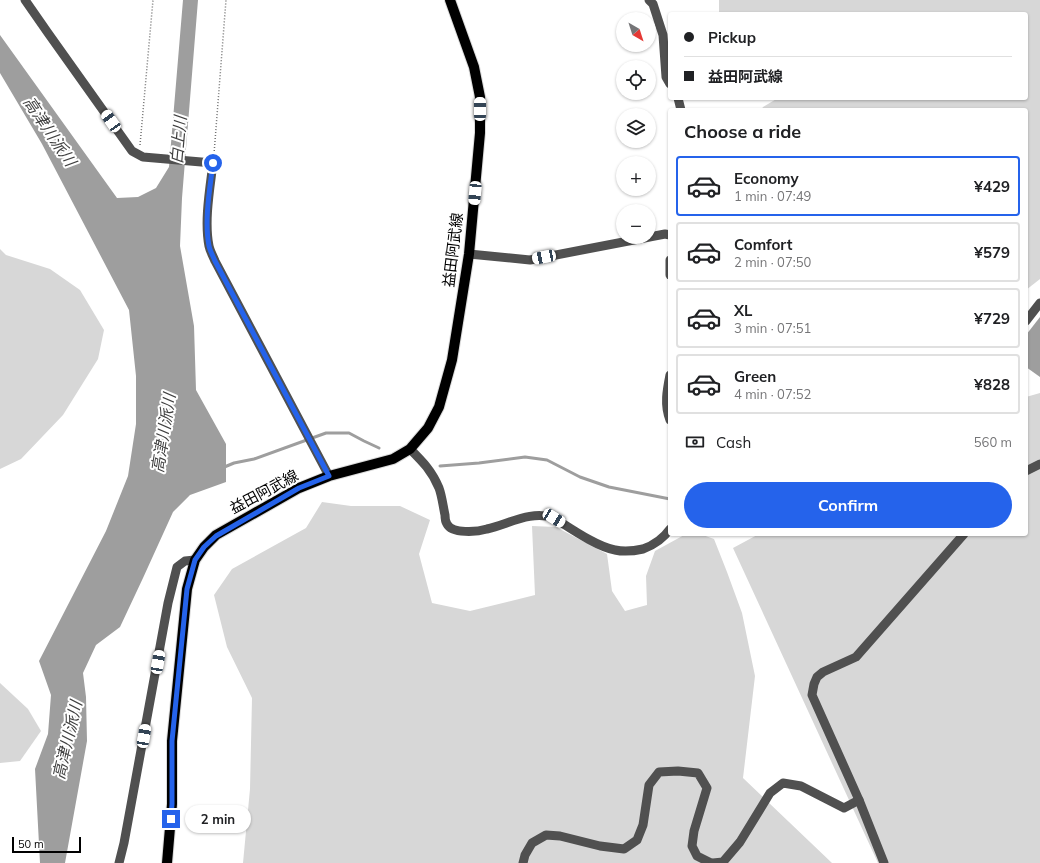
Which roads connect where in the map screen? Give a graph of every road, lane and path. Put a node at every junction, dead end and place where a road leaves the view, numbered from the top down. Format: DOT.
graph roads {
  1 [pos="25,0"];
  2 [pos="154,0"];
  3 [pos="226,0"];
  4 [pos="450,0"];
  5 [pos="649,0"];
  6 [pos="668,80"];
  7 [pos="140,156"];
  8 [pos="210,162"];
  9 [pos="668,235"];
  10 [pos="469,254"];
  11 [pos="1040,303"];
  12 [pos="1028,318"];
  13 [pos="668,384"];
  14 [pos="668,415"];
  15 [pos="410,449"];
  16 [pos="1040,464"];
  17 [pos="1028,470"];
  18 [pos="329,476"];
  19 [pos="668,532"];
  20 [pos="962,536"];
  21 [pos="195,560"];
  22 [pos="859,800"];
  23 [pos="120,863"];
  24 [pos="167,863"];
  25 [pos="523,863"];
  26 [pos="712,863"];
  27 [pos="884,863"];
  1 -- 7 [label="street"];
  2 -- 7 [label="path"];
  3 -- 8 [label="path"];
  4 -- 10 [label="main road, 益田阿武線"];
  5 -- 6 [label="street"];
  7 -- 8 [label="street"];
  8 -- 18 [label="street"];
  9 -- 10 [label="street"];
  10 -- 15 [label="main road, 益田阿武線"];
  11 -- 12 [label="street"];
  13 -- 14 [label="street"];
  15 -- 18 [label="main road, 益田阿武線"];
  15 -- 19 [label="street"];
  16 -- 17 [label="street"];
  18 -- 21 [label="main road, 益田阿武線"];
  20 -- 22 [label="street"];
  21 -- 23 [label="street"];
  21 -- 24 [label="main road, 益田阿武線"];
  22 -- 26 [label="street"];
  22 -- 27 [label="street"];
  25 -- 26 [label="street"];
}
